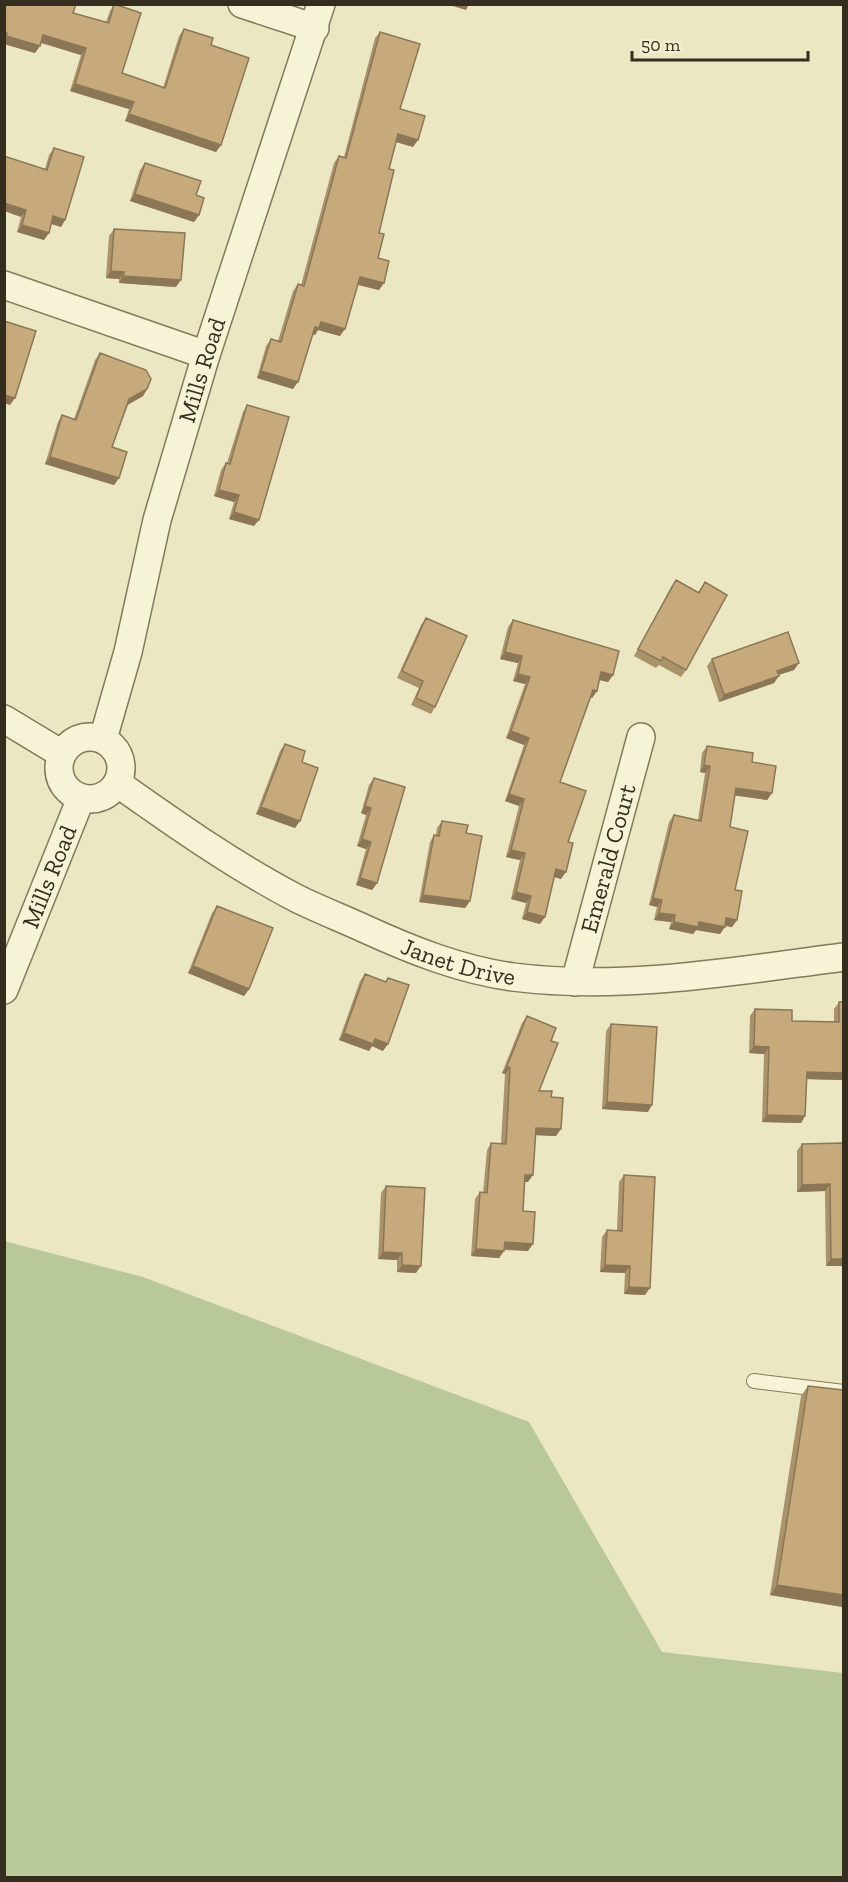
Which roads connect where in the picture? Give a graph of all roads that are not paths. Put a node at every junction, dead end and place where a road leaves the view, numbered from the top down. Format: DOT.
graph roads {
  1 [pos="242,4"];
  2 [pos="318,16"];
  3 [pos="4,285"];
  4 [pos="206,355"];
  5 [pos="4,719"];
  6 [pos="641,737"];
  7 [pos="103,739"];
  8 [pos="62,753"];
  9 [pos="117,783"];
  10 [pos="81,798"];
  11 [pos="843,957"];
  12 [pos="575,982"];
  13 [pos="4,990"];
  14 [pos="754,1381"];
  15 [pos="843,1392"];
  1 -- 2 [label="street"];
  2 -- 4 [label="street, Mills Road"];
  3 -- 4 [label="street"];
  4 -- 7 [label="street, Mills Road"];
  5 -- 8 [label="street"];
  6 -- 12 [label="street, Emerald Court"];
  7 -- 8 [label="street"];
  7 -- 9 [label="street"];
  8 -- 10 [label="street"];
  9 -- 10 [label="street"];
  9 -- 12 [label="street, Janet Drive"];
  10 -- 13 [label="street, Mills Road"];
  11 -- 12 [label="street, Janet Drive"];
  14 -- 15 [label="lane"];
}
